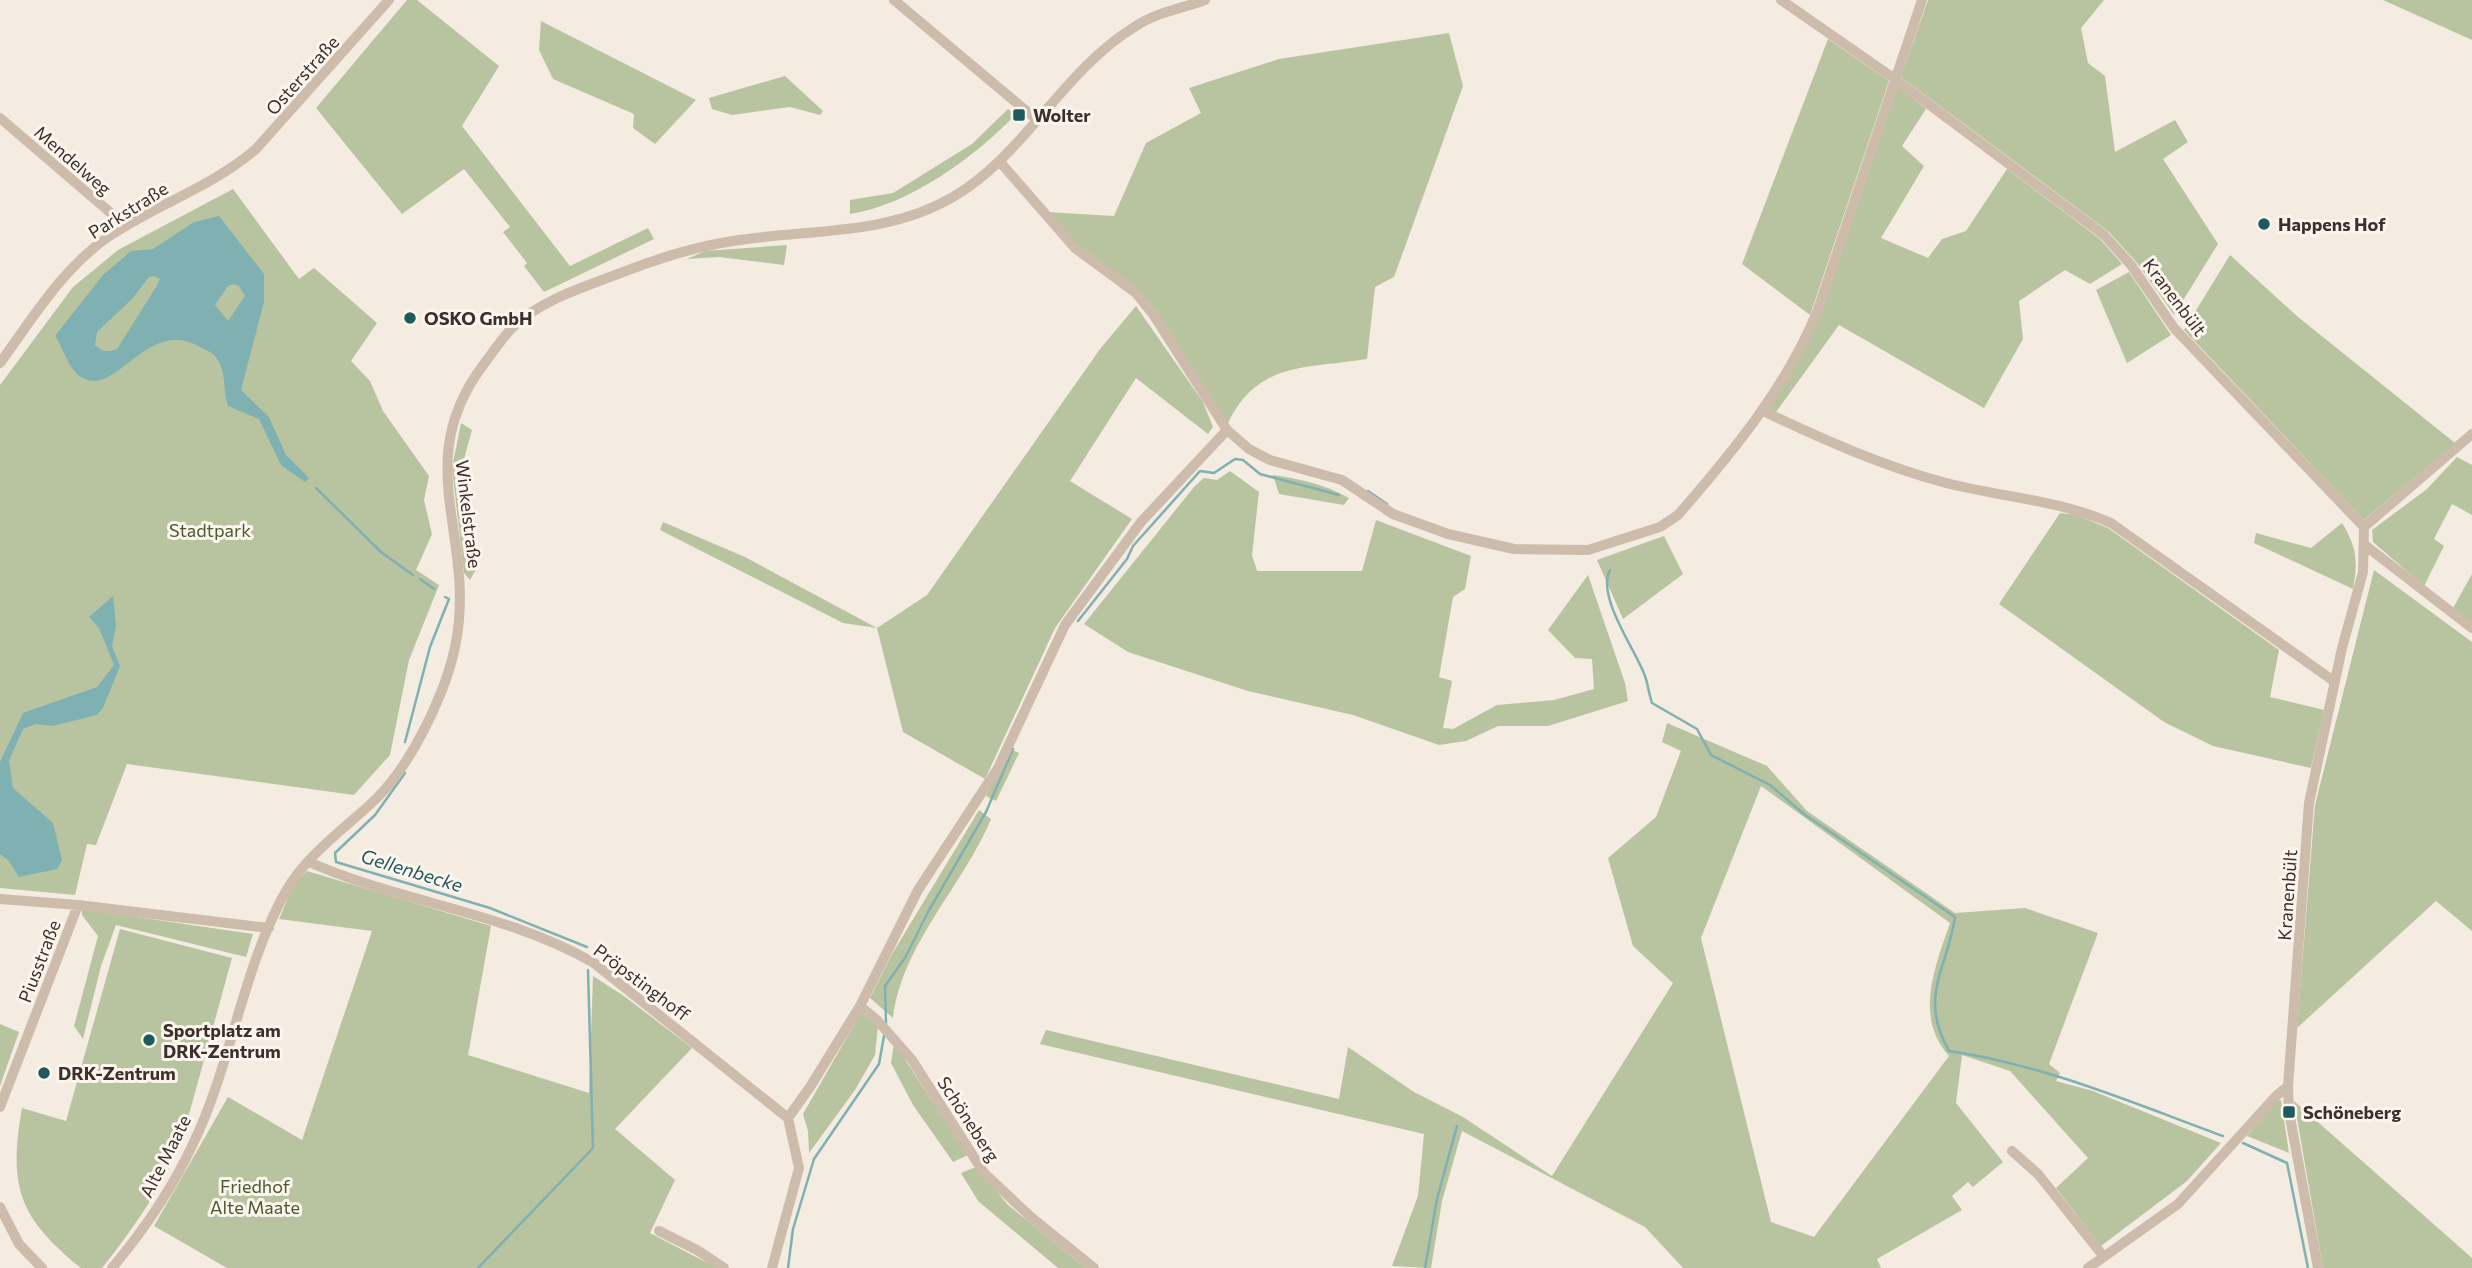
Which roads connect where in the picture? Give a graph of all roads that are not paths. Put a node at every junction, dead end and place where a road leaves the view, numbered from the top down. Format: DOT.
graph roads {
  1 [pos="389,0"];
  2 [pos="894,0"];
  3 [pos="1205,0"];
  4 [pos="1781,0"];
  5 [pos="1922,0"];
  6 [pos="1895,79"];
  7 [pos="0,118"];
  8 [pos="1036,119"];
  9 [pos="1000,162"];
  10 [pos="235,167"];
  11 [pos="126,226"];
  12 [pos="4,350"];
  13 [pos="0,363"];
  14 [pos="1763,411"];
  15 [pos="1227,430"];
  16 [pos="2472,435"];
  17 [pos="2364,527"];
  18 [pos="2366,546"];
  19 [pos="2472,628"];
  20 [pos="2335,682"];
  21 [pos="309,862"];
  22 [pos="0,900"];
  23 [pos="78,905"];
  24 [pos="269,928"];
  25 [pos="860,1006"];
  26 [pos="2288,1086"];
  27 [pos="0,1107"];
  28 [pos="788,1118"];
  29 [pos="2012,1151"];
  30 [pos="0,1207"];
  31 [pos="659,1231"];
  32 [pos="2104,1257"];
  33 [pos="114,1267"];
  34 [pos="42,1268"];
  35 [pos="724,1268"];
  36 [pos="772,1268"];
  37 [pos="1094,1268"];
  38 [pos="2088,1268"];
  39 [pos="2318,1268"];
  1 -- 10 [label="street, Osterstraße"];
  2 -- 8 [label="street"];
  3 -- 8 [label="street"];
  4 -- 6 [label="street, Kranenbült"];
  5 -- 6 [label="street"];
  6 -- 14 [label="street"];
  6 -- 17 [label="street, Kranenbült"];
  7 -- 11 [label="street, Mendelweg"];
  8 -- 9 [label="street, Winkelstraße"];
  9 -- 15 [label="street"];
  9 -- 21 [label="street, Winkelstraße"];
  10 -- 11 [label="street, Parkstraße"];
  11 -- 12 [label="street, Parkstraße"];
  12 -- 13 [label="street, Parkstraße"];
  14 -- 15 [label="street"];
  14 -- 20 [label="street"];
  15 -- 25 [label="street"];
  16 -- 17 [label="street"];
  17 -- 18 [label="street, Kranenbült"];
  18 -- 19 [label="street"];
  18 -- 20 [label="street, Kranenbült"];
  20 -- 26 [label="street, Kranenbült"];
  21 -- 24 [label="street, Winkelstraße"];
  21 -- 28 [label="street, Pröpstinghoff"];
  22 -- 23 [label="street"];
  23 -- 24 [label="street"];
  23 -- 27 [label="street, Piusstraße"];
  24 -- 33 [label="street, Alte Maate"];
  25 -- 28 [label="street"];
  25 -- 37 [label="street, Schöneberg"];
  26 -- 32 [label="street"];
  26 -- 39 [label="street, Kranenbült"];
  28 -- 36 [label="street"];
  29 -- 32 [label="street"];
  30 -- 34 [label="street"];
  31 -- 35 [label="street"];
  32 -- 38 [label="street"];
}
